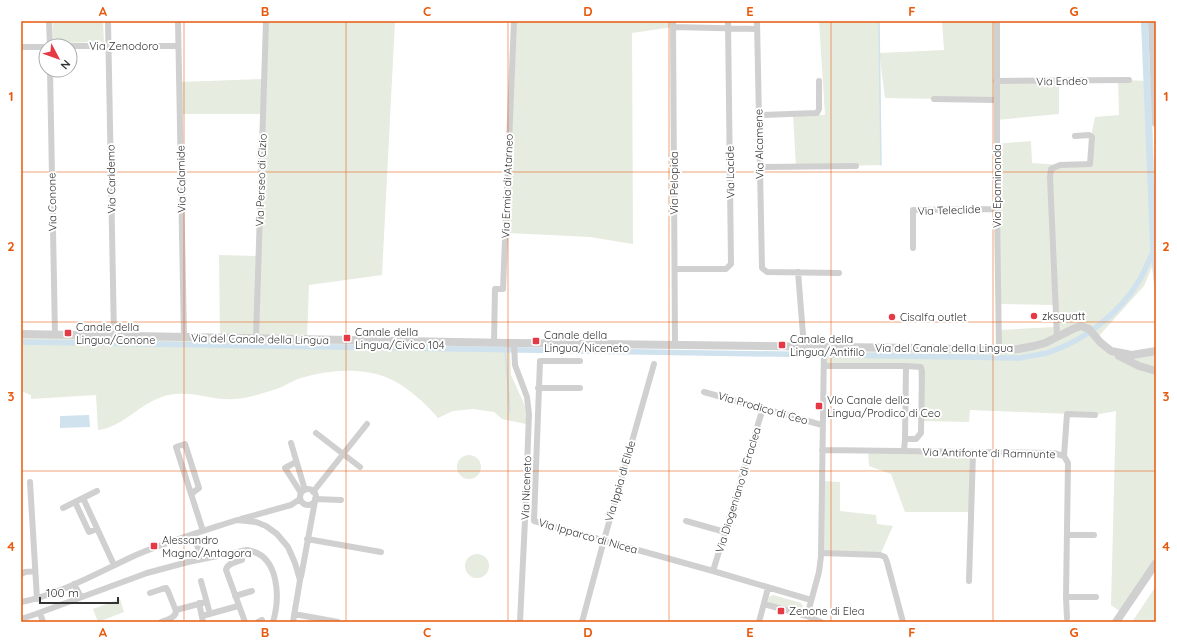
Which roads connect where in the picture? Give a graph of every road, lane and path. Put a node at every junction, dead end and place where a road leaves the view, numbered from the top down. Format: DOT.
graph roads {
  1 [pos="49,21"];
  2 [pos="108,21"];
  3 [pos="178,21"];
  4 [pos="266,21"];
  5 [pos="514,21"];
  6 [pos="757,21"];
  7 [pos="997,21"];
  8 [pos="1152,21"];
  9 [pos="673,24"];
  10 [pos="728,24"];
  11 [pos="757,29"];
  12 [pos="50,38"];
  13 [pos="108,45"];
  14 [pos="78,46"];
  15 [pos="178,46"];
  16 [pos="21,47"];
  17 [pos="38,47"];
  18 [pos="50,78"];
  19 [pos="1128,80"];
  20 [pos="819,81"];
  21 [pos="996,81"];
  22 [pos="934,99"];
  23 [pos="996,100"];
  24 [pos="759,116"];
  25 [pos="1156,123"];
  26 [pos="1075,136"];
  27 [pos="856,166"];
  28 [pos="760,167"];
  29 [pos="997,209"];
  30 [pos="913,248"];
  31 [pos="675,269"];
  32 [pos="798,272"];
  33 [pos="839,273"];
  34 [pos="21,334"];
  35 [pos="55,335"];
  36 [pos="114,336"];
  37 [pos="1057,337"];
  38 [pos="184,338"];
  39 [pos="256,338"];
  40 [pos="494,343"];
  41 [pos="514,345"];
  42 [pos="675,345"];
  43 [pos="804,347"];
  44 [pos="824,349"];
  45 [pos="999,350"];
  46 [pos="1111,351"];
  47 [pos="1156,351"];
  48 [pos="1141,354"];
  49 [pos="580,361"];
  50 [pos="824,363"];
  51 [pos="654,364"];
  52 [pos="906,366"];
  53 [pos="1139,366"];
  54 [pos="1156,371"];
  55 [pos="538,388"];
  56 [pos="580,388"];
  57 [pos="704,392"];
  58 [pos="763,408"];
  59 [pos="1095,415"];
  60 [pos="367,424"];
  61 [pos="822,425"];
  62 [pos="316,433"];
  63 [pos="905,439"];
  64 [pos="290,443"];
  65 [pos="822,450"];
  66 [pos="904,451"];
  67 [pos="973,453"];
  68 [pos="343,454"];
  69 [pos="1064,456"];
  70 [pos="296,462"];
  71 [pos="360,467"];
  72 [pos="30,482"];
  73 [pos="97,491"];
  74 [pos="313,492"];
  75 [pos="191,494"];
  76 [pos="302,494"];
  77 [pos="84,498"];
  78 [pos="315,500"];
  79 [pos="341,500"];
  80 [pos="75,502"];
  81 [pos="63,508"];
  82 [pos="237,520"];
  83 [pos="526,520"];
  84 [pos="534,521"];
  85 [pos="686,521"];
  86 [pos="97,529"];
  87 [pos="203,532"];
  88 [pos="725,532"];
  89 [pos="194,534"];
  90 [pos="1067,535"];
  91 [pos="1094,535"];
  92 [pos="307,539"];
  93 [pos="604,540"];
  94 [pos="381,552"];
  95 [pos="821,553"];
  96 [pos="201,559"];
  97 [pos="242,560"];
  98 [pos="1156,563"];
  99 [pos="114,565"];
  100 [pos="34,571"];
  101 [pos="713,571"];
  102 [pos="21,574"];
  103 [pos="300,580"];
  104 [pos="201,581"];
  105 [pos="969,581"];
  106 [pos="74,584"];
  107 [pos="768,588"];
  108 [pos="252,591"];
  109 [pos="150,593"];
  110 [pos="235,596"];
  111 [pos="81,597"];
  112 [pos="1066,597"];
  113 [pos="1096,597"];
  114 [pos="37,599"];
  115 [pos="811,600"];
  116 [pos="21,602"];
  117 [pos="206,602"];
  118 [pos="199,603"];
  119 [pos="764,604"];
  120 [pos="238,606"];
  121 [pos="176,610"];
  122 [pos="40,613"];
  123 [pos="210,614"];
  124 [pos="294,614"];
  125 [pos="807,616"];
  126 [pos="1067,618"];
  127 [pos="25,619"];
  128 [pos="203,619"];
  129 [pos="43,622"];
  130 [pos="161,622"];
  131 [pos="245,622"];
  132 [pos="273,622"];
  133 [pos="293,622"];
  134 [pos="338,622"];
  135 [pos="520,622"];
  136 [pos="582,622"];
  137 [pos="759,622"];
  138 [pos="821,622"];
  139 [pos="903,622"];
  140 [pos="1116,622"];
  1 -- 12 [label="street"];
  2 -- 13 [label="street, Via Caridemo"];
  3 -- 15 [label="street, Via Calamide"];
  4 -- 39 [label="street, Via Perseo di Cizio"];
  5 -- 40 [label="street, Via Ermia di Atarneo"];
  6 -- 11 [label="street, Via Alcamene"];
  7 -- 21 [label="street, Via Epaminonda"];
  8 -- 25 [label="street"];
  9 -- 10 [label="street"];
  9 -- 31 [label="street, Via Pelopida"];
  10 -- 11 [label="street"];
  10 -- 31 [label="street, Via Lacide"];
  11 -- 24 [label="street, Via Alcamene"];
  13 -- 14 [label="street, Via Zenodoro"];
  13 -- 15 [label="street, Via Zenodoro"];
  13 -- 36 [label="street, Via Caridemo"];
  15 -- 38 [label="street, Via Calamide"];
  16 -- 17 [label="street"];
  18 -- 35 [label="street, Via Conone"];
  19 -- 21 [label="street, Via Endeo"];
  20 -- 24 [label="street"];
  21 -- 23 [label="street, Via Epaminonda"];
  22 -- 23 [label="street"];
  23 -- 29 [label="street, Via Epaminonda"];
  24 -- 28 [label="street, Via Alcamene"];
  26 -- 37 [label="street"];
  27 -- 28 [label="street"];
  28 -- 32 [label="street, Via Alcamene"];
  29 -- 30 [label="street, Via Teleclide"];
  29 -- 45 [label="street, Via Epaminonda"];
  31 -- 42 [label="street, Via Pelopida"];
  32 -- 33 [label="street"];
  32 -- 43 [label="street"];
  34 -- 35 [label="street, Via del Canale della Lingua"];
  35 -- 36 [label="street, Via del Canale della Lingua"];
  36 -- 38 [label="street, Via del Canale della Lingua"];
  37 -- 45 [label="street, Via del Canale della Lingua"];
  37 -- 46 [label="street, Via del Canale della Lingua"];
  38 -- 39 [label="street, Via del Canale della Lingua"];
  39 -- 40 [label="street, Via del Canale della Lingua"];
  40 -- 41 [label="street, Via del Canale della Lingua"];
  41 -- 42 [label="street, Via del Canale della Lingua"];
  41 -- 83 [label="street, Via Niceneto"];
  42 -- 43 [label="street, Via del Canale della Lingua"];
  43 -- 44 [label="street, Via del Canale della Lingua"];
  44 -- 45 [label="street, Via del Canale della Lingua"];
  44 -- 50 [label="street"];
  46 -- 48 [label="street"];
  46 -- 53 [label="street, Via del Canale della Lingua"];
  47 -- 48 [label="street"];
  48 -- 53 [label="street"];
  49 -- 55 [label="street, Via Ipparco di Nicea"];
  50 -- 52 [label="street"];
  50 -- 61 [label="street"];
  51 -- 93 [label="street, Via Ippia di Elide"];
  52 -- 63 [label="street"];
  52 -- 63 [label="street"];
  53 -- 54 [label="street, Via del Canale della Lingua"];
  55 -- 56 [label="street"];
  55 -- 84 [label="street, Via Ipparco di Nicea"];
  57 -- 58 [label="street, Via Prodico di Ceo"];
  58 -- 61 [label="street, Via Prodico di Ceo"];
  58 -- 88 [label="street, Via Diogeniano di Eraclea"];
  59 -- 69 [label="street"];
  60 -- 68 [label="street"];
  61 -- 65 [label="street"];
  62 -- 68 [label="street"];
  63 -- 66 [label="street"];
  64 -- 70 [label="street"];
  65 -- 66 [label="street, Via Antifonte di Ramnunte"];
  65 -- 95 [label="street"];
  66 -- 67 [label="street, Via Antifonte di Ramnunte"];
  67 -- 69 [label="street, Via Antifonte di Ramnunte"];
  67 -- 105 [label="street"];
  68 -- 71 [label="street"];
  68 -- 74 [label="street"];
  69 -- 90 [label="street, Via Antifonte di Ramnunte"];
  70 -- 76 [label="street"];
  70 -- 76 [label="street"];
  72 -- 100 [label="street"];
  73 -- 77 [label="street"];
  74 -- 76 [label="street"];
  74 -- 78 [label="street"];
  75 -- 75 [label="street"];
  75 -- 87 [label="street"];
  76 -- 78 [label="street"];
  76 -- 82 [label="street"];
  77 -- 80 [label="street"];
  77 -- 86 [label="street"];
  78 -- 79 [label="street"];
  78 -- 92 [label="street"];
  80 -- 81 [label="street"];
  80 -- 86 [label="street"];
  82 -- 87 [label="street"];
  82 -- 103 [label="street"];
  83 -- 84 [label="street"];
  83 -- 135 [label="street, Via Niceneto"];
  84 -- 93 [label="street, Via Ipparco di Nicea"];
  85 -- 88 [label="street"];
  86 -- 99 [label="street"];
  87 -- 89 [label="street"];
  88 -- 101 [label="street, Via Diogeniano di Eraclea"];
  89 -- 96 [label="street"];
  89 -- 99 [label="street"];
  90 -- 91 [label="street"];
  90 -- 112 [label="street, Via Antifonte di Ramnunte"];
  92 -- 94 [label="street"];
  92 -- 103 [label="street"];
  93 -- 101 [label="street, Via Ipparco di Nicea"];
  93 -- 136 [label="street, Via Ippia di Elide"];
  95 -- 115 [label="street"];
  95 -- 139 [label="street"];
  96 -- 111 [label="street"];
  96 -- 132 [label="street"];
  97 -- 110 [label="street"];
  98 -- 140 [label="street"];
  99 -- 106 [label="street"];
  100 -- 102 [label="street"];
  100 -- 114 [label="street"];
  101 -- 107 [label="street, Via Ipparco di Nicea"];
  103 -- 124 [label="street"];
  104 -- 117 [label="street"];
  106 -- 111 [label="street"];
  106 -- 114 [label="street"];
  107 -- 115 [label="street, Via Ipparco di Nicea"];
  107 -- 119 [label="street"];
  108 -- 110 [label="street"];
  109 -- 121 [label="street"];
  110 -- 120 [label="street"];
  111 -- 122 [label="street"];
  112 -- 113 [label="street"];
  112 -- 126 [label="street, Via Antifonte di Ramnunte"];
  114 -- 116 [label="street"];
  115 -- 125 [label="street"];
  117 -- 118 [label="street"];
  117 -- 123 [label="street"];
  118 -- 121 [label="street"];
  118 -- 128 [label="street"];
  119 -- 125 [label="street"];
  119 -- 137 [label="street"];
  120 -- 123 [label="street"];
  120 -- 131 [label="street"];
  121 -- 130 [label="street"];
  122 -- 127 [label="street"];
  122 -- 129 [label="street"];
  123 -- 128 [label="street"];
  124 -- 133 [label="street"];
  124 -- 134 [label="street"];
  125 -- 138 [label="street"];
}
